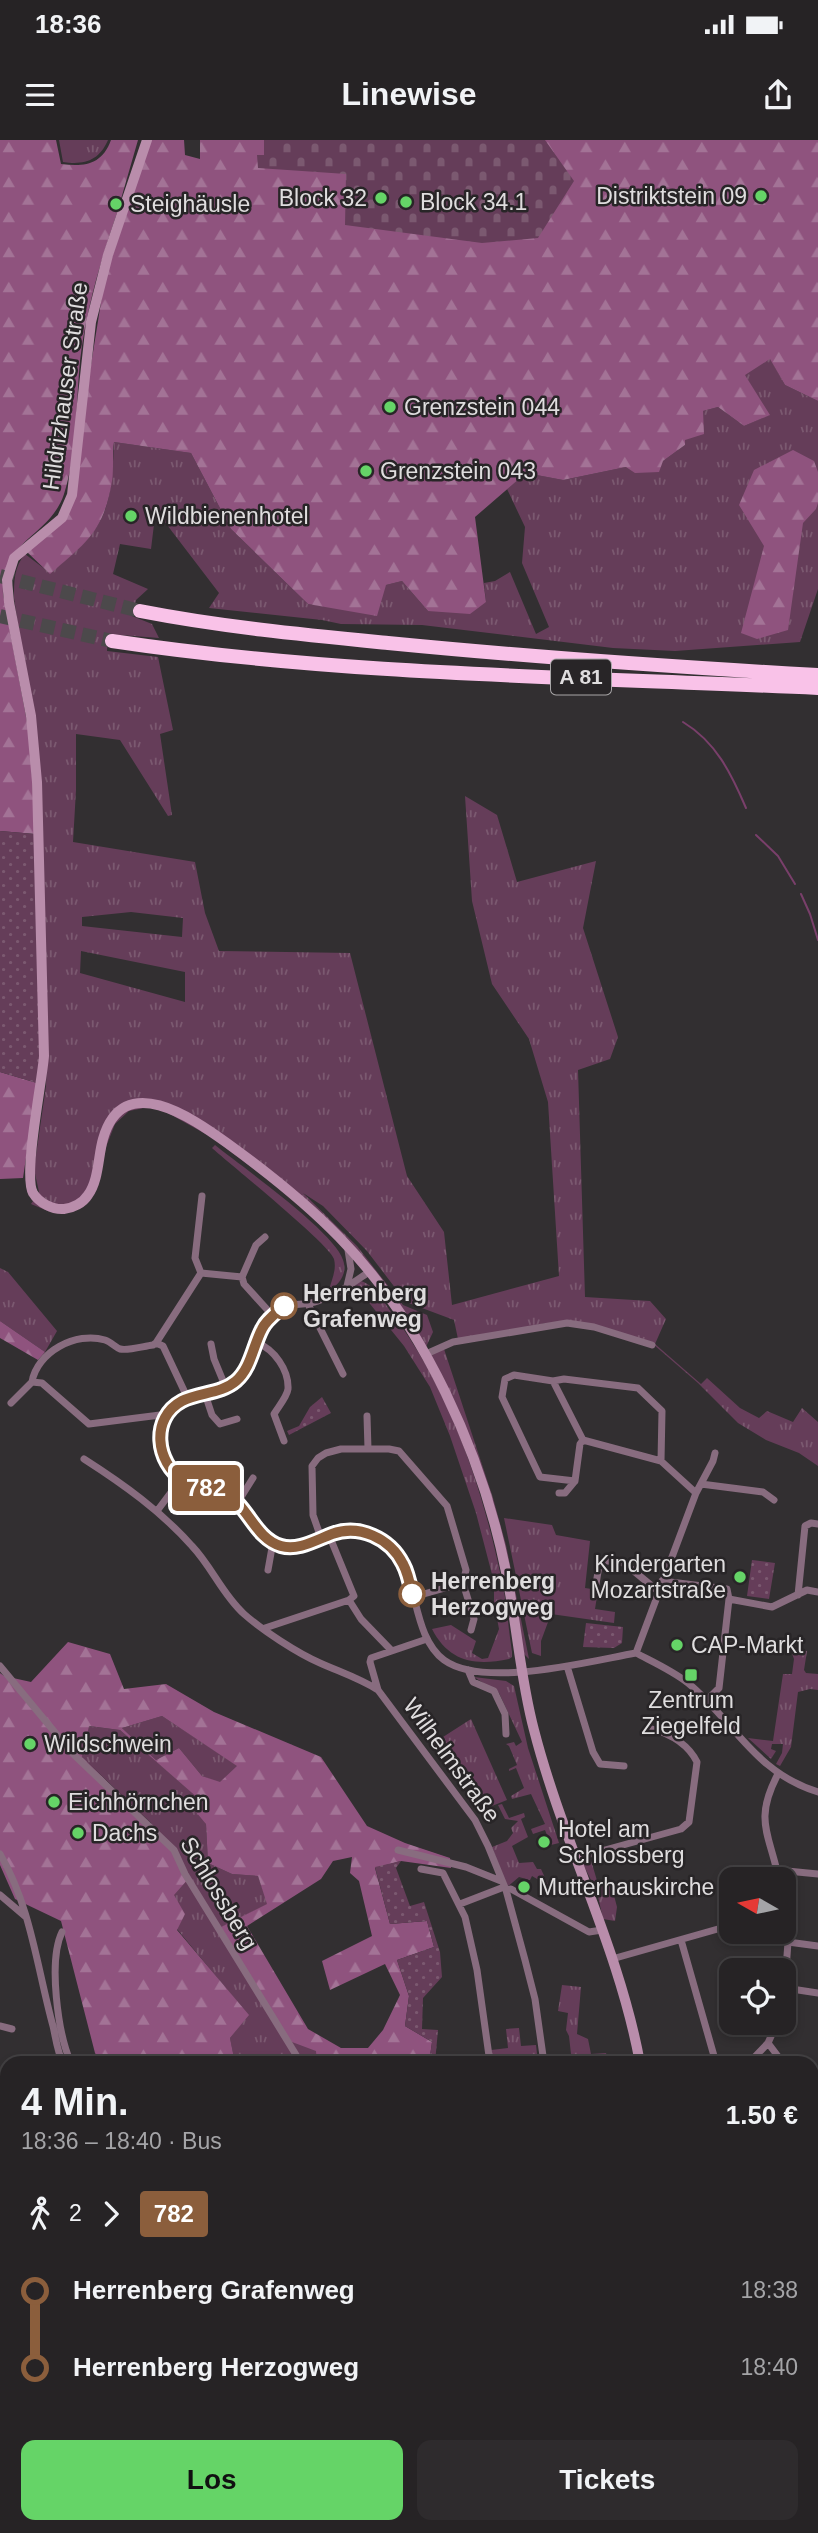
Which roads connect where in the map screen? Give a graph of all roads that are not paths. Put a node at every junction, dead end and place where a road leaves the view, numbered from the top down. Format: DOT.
graph roads {
  1 [pos="147,140"];
  2 [pos="140,611"];
  3 [pos="112,641"];
  4 [pos="818,675"];
  5 [pos="818,688"];
  6 [pos="202,1196"];
  7 [pos="265,1237"];
  8 [pos="348,1247"];
  9 [pos="369,1272"];
  10 [pos="201,1273"];
  11 [pos="242,1277"];
  12 [pos="347,1287"];
  13 [pos="308,1304"];
  14 [pos="273,1315"];
  15 [pos="156,1343"];
  16 [pos="257,1343"];
  17 [pos="211,1344"];
  18 [pos="652,1345"];
  19 [pos="426,1354"];
  20 [pos="343,1374"];
  21 [pos="553,1381"];
  22 [pos="32,1382"];
  23 [pos="226,1388"];
  24 [pos="205,1394"];
  25 [pos="188,1399"];
  26 [pos="11,1403"];
  27 [pos="168,1414"];
  28 [pos="367,1416"];
  29 [pos="237,1419"];
  30 [pos="583,1440"];
  31 [pos="284,1441"];
  32 [pos="368,1449"];
  33 [pos="715,1452"];
  34 [pos="84,1459"];
  35 [pos="661,1461"];
  36 [pos="253,1478"];
  37 [pos="181,1479"];
  38 [pos="575,1481"];
  39 [pos="701,1484"];
  40 [pos="559,1493"];
  41 [pos="696,1493"];
  42 [pos="774,1500"];
  43 [pos="238,1502"];
  44 [pos="157,1511"];
  45 [pos="818,1524"];
  46 [pos="325,1536"];
  47 [pos="273,1542"];
  48 [pos="268,1570"];
  49 [pos="662,1581"];
  50 [pos="463,1583"];
  51 [pos="596,1584"];
  52 [pos="658,1591"];
  53 [pos="818,1592"];
  54 [pos="798,1595"];
  55 [pos="413,1597"];
  56 [pos="729,1599"];
  57 [pos="349,1600"];
  58 [pos="265,1628"];
  59 [pos="471,1630"];
  60 [pos="427,1639"];
  61 [pos="389,1651"];
  62 [pos="636,1653"];
  63 [pos="0,1666"];
  64 [pos="567,1666"];
  65 [pos="467,1670"];
  66 [pos="522,1672"];
  67 [pos="379,1690"];
  68 [pos="706,1701"];
  69 [pos="652,1729"];
  70 [pos="506,1734"];
  71 [pos="624,1766"];
  72 [pos="778,1774"];
  73 [pos="818,1792"];
  74 [pos="398,1850"];
  75 [pos="0,1854"];
  76 [pos="576,1858"];
  77 [pos="776,1867"];
  78 [pos="421,1869"];
  79 [pos="796,1872"];
  80 [pos="818,1874"];
  81 [pos="503,1886"];
  82 [pos="0,1895"];
  83 [pos="460,1904"];
  84 [pos="28,1919"];
  85 [pos="719,1929"];
  86 [pos="602,1930"];
  87 [pos="62,1933"];
  88 [pos="681,1940"];
  89 [pos="796,1943"];
  90 [pos="818,1947"];
  91 [pos="612,1959"];
  92 [pos="796,1992"];
  93 [pos="818,1993"];
  94 [pos="0,2026"];
  95 [pos="12,2029"];
  96 [pos="772,2035"];
  97 [pos="768,2043"];
  98 [pos="61,2056"];
  99 [pos="68,2056"];
  100 [pos="297,2056"];
  101 [pos="489,2056"];
  102 [pos="543,2056"];
  103 [pos="639,2056"];
  104 [pos="714,2056"];
  105 [pos="756,2056"];
  106 [pos="778,2056"];
  1 -- 8 [label="main road, Hildrizhauser Straße"];
  2 -- 4 [label="highway, A 81"];
  3 -- 5 [label="highway, A 81"];
  6 -- 10 [label="street"];
  7 -- 11 [label="street"];
  8 -- 9 [label="main road, Hildrizhauser Straße"];
  8 -- 12 [label="street"];
  9 -- 12 [label="street"];
  9 -- 19 [label="main road, Hildrizhauser Straße"];
  10 -- 11 [label="street"];
  10 -- 15 [label="street"];
  11 -- 14 [label="street"];
  12 -- 13 [label="street"];
  13 -- 14 [label="street"];
  13 -- 20 [label="street"];
  14 -- 16 [label="street"];
  15 -- 22 [label="street"];
  15 -- 25 [label="street"];
  16 -- 23 [label="street"];
  16 -- 31 [label="street"];
  17 -- 23 [label="street"];
  18 -- 19 [label="street"];
  19 -- 66 [label="main road, Hildrizhauser Straße"];
  21 -- 30 [label="street"];
  21 -- 35 [label="street"];
  21 -- 38 [label="street"];
  22 -- 26 [label="street"];
  22 -- 27 [label="street"];
  23 -- 24 [label="street"];
  24 -- 25 [label="street"];
  24 -- 29 [label="street"];
  25 -- 27 [label="street"];
  27 -- 37 [label="street"];
  28 -- 32 [label="street"];
  30 -- 35 [label="street"];
  30 -- 38 [label="street"];
  32 -- 46 [label="street"];
  32 -- 50 [label="street"];
  33 -- 39 [label="street"];
  34 -- 44 [label="street"];
  35 -- 41 [label="street"];
  36 -- 43 [label="street"];
  37 -- 43 [label="street"];
  37 -- 44 [label="street"];
  38 -- 40 [label="street"];
  39 -- 41 [label="street"];
  39 -- 42 [label="street"];
  41 -- 49 [label="street"];
  43 -- 47 [label="street"];
  44 -- 58 [label="street"];
  45 -- 54 [label="street"];
  46 -- 47 [label="street"];
  46 -- 55 [label="street"];
  46 -- 57 [label="street"];
  47 -- 48 [label="street"];
  49 -- 52 [label="street"];
  49 -- 56 [label="street"];
  50 -- 55 [label="street"];
  50 -- 59 [label="street"];
  51 -- 52 [label="street"];
  52 -- 62 [label="street"];
  53 -- 54 [label="street"];
  54 -- 56 [label="street"];
  55 -- 60 [label="street"];
  56 -- 68 [label="street"];
  57 -- 58 [label="street"];
  57 -- 61 [label="street"];
  58 -- 67 [label="street"];
  60 -- 61 [label="street"];
  60 -- 65 [label="street"];
  61 -- 67 [label="street, Wilhelmstraße"];
  62 -- 64 [label="street"];
  62 -- 68 [label="street"];
  63 -- 100 [label="street, Schlossberg"];
  64 -- 66 [label="street"];
  64 -- 71 [label="street"];
  65 -- 66 [label="street"];
  65 -- 70 [label="street"];
  66 -- 76 [label="main road, Hildrizhauser Straße"];
  67 -- 81 [label="street, Wilhelmstraße"];
  68 -- 72 [label="street"];
  69 -- 76 [label="street"];
  72 -- 73 [label="street"];
  72 -- 77 [label="street"];
  74 -- 81 [label="street"];
  75 -- 84 [label="street"];
  76 -- 86 [label="main road, Hildrizhauser Straße"];
  78 -- 83 [label="street"];
  79 -- 80 [label="street"];
  81 -- 83 [label="street"];
  81 -- 86 [label="street"];
  81 -- 102 [label="street, Wilhelmstraße"];
  82 -- 84 [label="street"];
  83 -- 101 [label="street"];
  84 -- 98 [label="street"];
  85 -- 88 [label="street"];
  86 -- 91 [label="main road, Hildrizhauser Straße"];
  87 -- 99 [label="street"];
  88 -- 91 [label="street"];
  88 -- 104 [label="street"];
  89 -- 90 [label="street"];
  91 -- 103 [label="main road, Hildrizhauser Straße"];
  92 -- 93 [label="street"];
  94 -- 95 [label="street"];
  96 -- 97 [label="street"];
  97 -- 105 [label="street"];
  97 -- 106 [label="street"];
}
